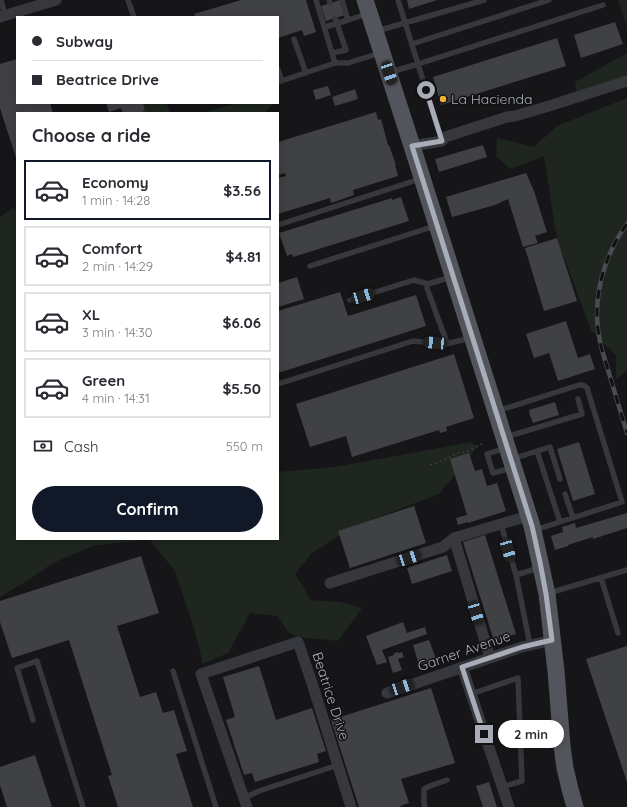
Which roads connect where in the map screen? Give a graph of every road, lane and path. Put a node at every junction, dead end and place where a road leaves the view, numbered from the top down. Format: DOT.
graph roads {
  1 [pos="1,0"];
  2 [pos="56,0"];
  3 [pos="316,0"];
  4 [pos="342,0"];
  5 [pos="398,0"];
  6 [pos="484,0"];
  7 [pos="549,0"];
  8 [pos="130,1"];
  9 [pos="603,5"];
  10 [pos="367,6"];
  11 [pos="134,16"];
  12 [pos="3,17"];
  13 [pos="348,20"];
  14 [pos="336,21"];
  15 [pos="405,23"];
  16 [pos="325,27"];
  17 [pos="375,32"];
  18 [pos="294,39"];
  19 [pos="412,44"];
  20 [pos="332,53"];
  21 [pos="382,53"];
  22 [pos="335,64"];
  23 [pos="418,64"];
  24 [pos="306,73"];
  25 [pos="389,73"];
  26 [pos="280,81"];
  27 [pos="627,81"];
  28 [pos="442,141"];
  29 [pos="412,146"];
  30 [pos="423,179"];
  31 [pos="279,225"];
  32 [pos="437,225"];
  33 [pos="310,266"];
  34 [pos="453,276"];
  35 [pos="428,284"];
  36 [pos="350,300"];
  37 [pos="472,338"];
  38 [pos="448,344"];
  39 [pos="279,384"];
  40 [pos="578,399"];
  41 [pos="495,412"];
  42 [pos="484,443"];
  43 [pos="537,451"];
  44 [pos="508,453"];
  45 [pos="430,465"];
  46 [pos="560,479"];
  47 [pos="565,494"];
  48 [pos="573,518"];
  49 [pos="560,522"];
  50 [pos="531,523"];
  51 [pos="501,524"];
  52 [pos="454,538"];
  53 [pos="542,568"];
  54 [pos="627,570"];
  55 [pos="516,575"];
  56 [pos="601,578"];
  57 [pos="330,583"];
  58 [pos="546,594"];
  59 [pos="618,633"];
  60 [pos="552,640"];
  61 [pos="530,645"];
  62 [pos="490,658"];
  63 [pos="462,667"];
  64 [pos="173,671"];
  65 [pos="386,692"];
  66 [pos="471,694"];
  67 [pos="33,720"];
  68 [pos="338,765"];
  69 [pos="447,780"];
  70 [pos="502,787"];
  71 [pos="246,802"];
  72 [pos="83,807"];
  73 [pos="216,807"];
  74 [pos="351,807"];
  75 [pos="425,807"];
  76 [pos="509,807"];
  77 [pos="575,807"];
  1 -- 12 [label="lane"];
  2 -- 12 [label="street"];
  3 -- 16 [label="lane"];
  4 -- 13 [label="lane"];
  5 -- 15 [label="lane"];
  6 -- 15 [label="lane"];
  7 -- 19 [label="lane"];
  8 -- 11 [label="lane"];
  9 -- 23 [label="lane"];
  10 -- 13 [label="lane"];
  10 -- 17 [label="main road"];
  13 -- 14 [label="lane"];
  14 -- 16 [label="lane"];
  14 -- 20 [label="lane"];
  15 -- 17 [label="lane"];
  15 -- 19 [label="lane"];
  16 -- 20 [label="lane"];
  17 -- 21 [label="main road"];
  18 -- 24 [label="lane"];
  19 -- 23 [label="lane"];
  20 -- 22 [label="lane"];
  21 -- 22 [label="lane"];
  21 -- 25 [label="main road"];
  22 -- 24 [label="lane"];
  23 -- 25 [label="lane"];
  23 -- 28 [label="lane"];
  24 -- 26 [label="lane"];
  25 -- 29 [label="main road"];
  27 -- 28 [label="street"];
  28 -- 29 [label="street"];
  29 -- 30 [label="main road"];
  30 -- 31 [label="lane"];
  30 -- 32 [label="main road"];
  32 -- 33 [label="lane"];
  32 -- 34 [label="main road"];
  34 -- 35 [label="lane"];
  34 -- 37 [label="main road"];
  35 -- 36 [label="lane"];
  35 -- 38 [label="lane"];
  37 -- 38 [label="lane"];
  37 -- 41 [label="main road"];
  38 -- 39 [label="lane"];
  40 -- 44 [label="lane"];
  41 -- 44 [label="main road"];
  41 -- 48 [label="lane"];
  42 -- 45 [label="path"];
  43 -- 44 [label="lane"];
  43 -- 46 [label="lane"];
  43 -- 49 [label="lane"];
  44 -- 50 [label="main road"];
  47 -- 48 [label="lane"];
  48 -- 49 [label="lane"];
  49 -- 50 [label="lane"];
  50 -- 51 [label="street"];
  50 -- 53 [label="main road"];
  51 -- 52 [label="street"];
  51 -- 55 [label="lane"];
  52 -- 57 [label="street"];
  52 -- 62 [label="street"];
  53 -- 55 [label="lane"];
  53 -- 58 [label="main road"];
  54 -- 56 [label="lane"];
  55 -- 61 [label="lane"];
  56 -- 58 [label="lane"];
  56 -- 59 [label="lane"];
  58 -- 60 [label="main road"];
  60 -- 61 [label="street, Garner Avenue"];
  60 -- 77 [label="main road"];
  61 -- 62 [label="street, Garner Avenue"];
  62 -- 63 [label="street, Garner Avenue"];
  63 -- 65 [label="street, Garner Avenue"];
  63 -- 66 [label="street"];
  64 -- 73 [label="lane"];
  66 -- 70 [label="street"];
  66 -- 70 [label="lane"];
  67 -- 72 [label="lane"];
  68 -- 71 [label="lane"];
  68 -- 71 [label="street, Beatrice Drive"];
  68 -- 74 [label="street, Beatrice Drive"];
  69 -- 75 [label="lane"];
  70 -- 76 [label="street"];
}
